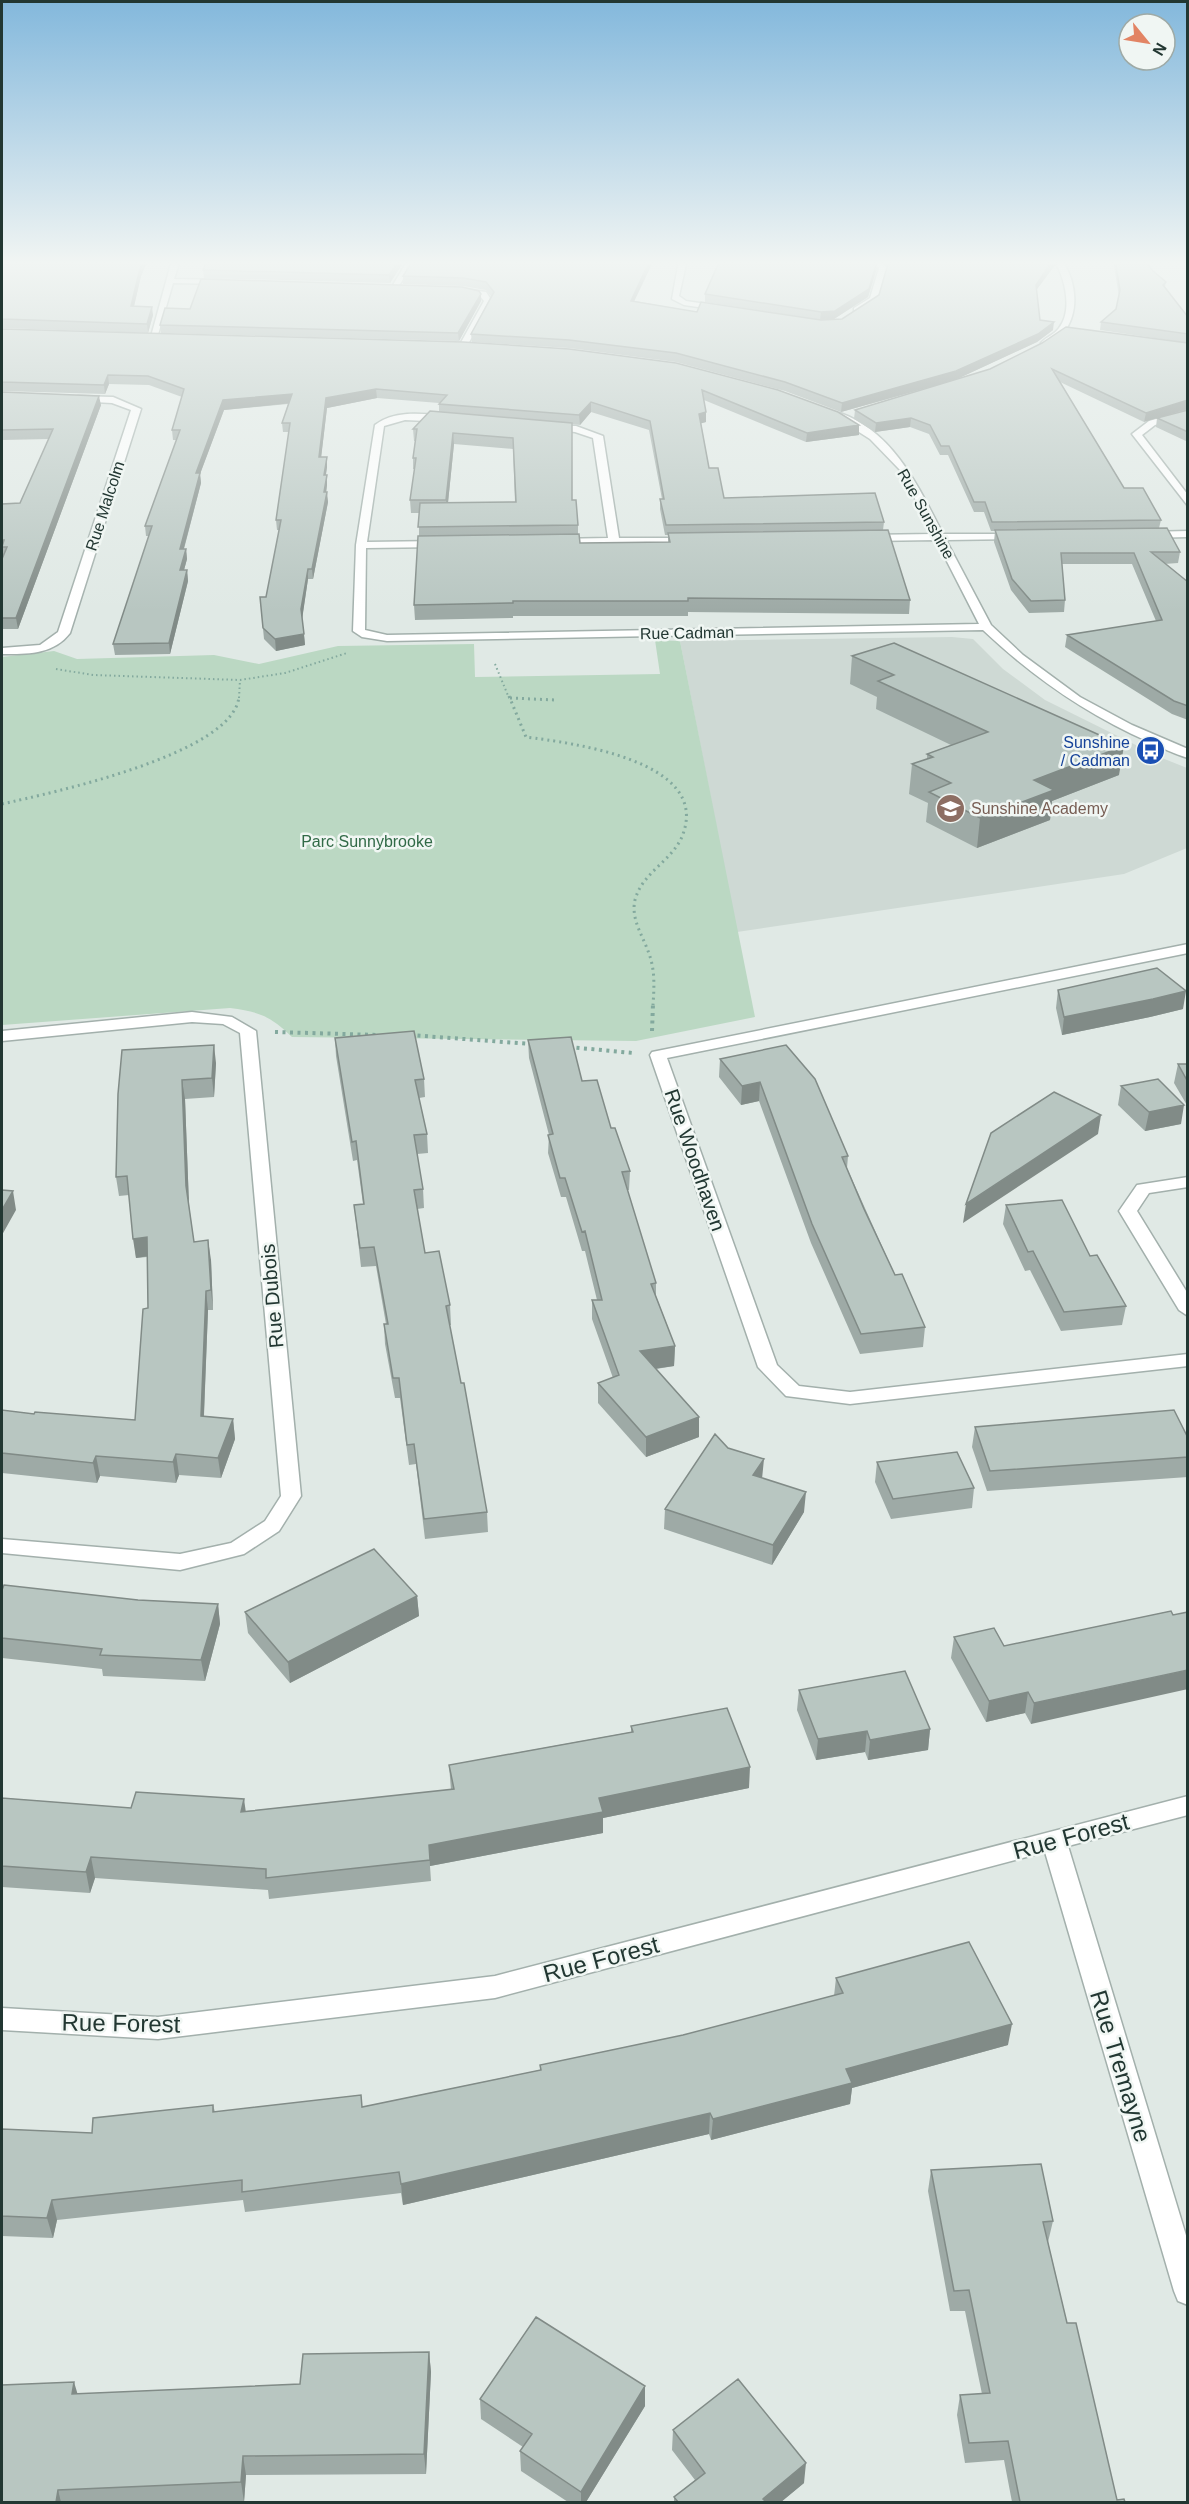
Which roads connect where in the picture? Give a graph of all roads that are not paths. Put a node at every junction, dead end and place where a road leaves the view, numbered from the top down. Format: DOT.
graph roads {
  1 [pos="68,399"];
  2 [pos="1188,413"];
  3 [pos="842,414"];
  4 [pos="458,420"];
  5 [pos="541,426"];
  6 [pos="1175,486"];
  7 [pos="1188,487"];
  8 [pos="1188,503"];
  9 [pos="1188,534"];
  10 [pos="1130,535"];
  11 [pos="1027,536"];
  12 [pos="940,537"];
  13 [pos="856,538"];
  14 [pos="706,540"];
  15 [pos="545,542"];
  16 [pos="614,542"];
  17 [pos="453,544"];
  18 [pos="361,545"];
  19 [pos="986,627"];
  20 [pos="2,651"];
  21 [pos="1188,754"];
  22 [pos="1188,948"];
  23 [pos="2,1036"];
  24 [pos="1188,1182"];
  25 [pos="1188,1310"];
  26 [pos="1188,1360"];
  27 [pos="2,1546"];
  28 [pos="1188,1805"];
  29 [pos="1054,1840"];
  30 [pos="2,2019"];
  31 [pos="1188,2291"];
  1 -- 20 [label="street, Rue Malcolm"];
  2 -- 6 [label="street"];
  3 -- 12 [label="street, Rue Sunshine"];
  4 -- 18 [label="street"];
  5 -- 16 [label="street"];
  6 -- 7 [label="street"];
  6 -- 8 [label="street"];
  9 -- 10 [label="street"];
  11 -- 12 [label="street"];
  12 -- 13 [label="street"];
  12 -- 19 [label="street, Rue Sunshine"];
  14 -- 16 [label="street"];
  15 -- 16 [label="street"];
  17 -- 18 [label="street"];
  18 -- 19 [label="street, Rue Cadman"];
  19 -- 21 [label="street, Rue Sunshine"];
  22 -- 26 [label="street, Rue Woodhaven"];
  23 -- 27 [label="street, Rue Dubois"];
  24 -- 25 [label="street"];
  28 -- 29 [label="street, Rue Forest"];
  29 -- 30 [label="street, Rue Forest"];
  29 -- 31 [label="street, Rue Tremayne"];
}
